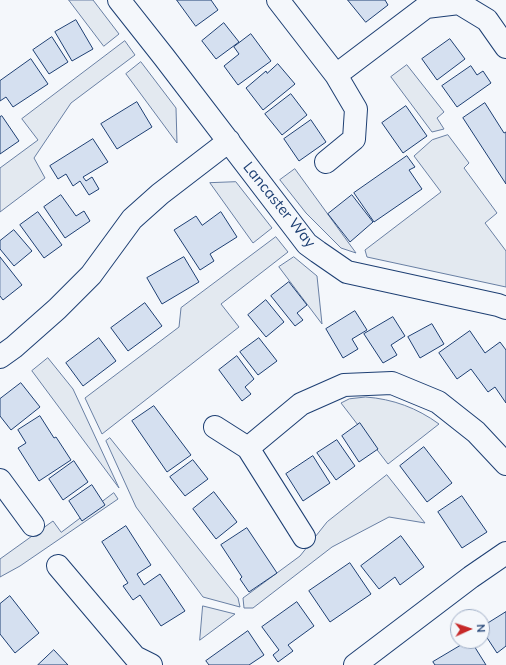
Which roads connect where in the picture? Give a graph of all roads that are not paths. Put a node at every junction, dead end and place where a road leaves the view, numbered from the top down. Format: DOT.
graph roads {
  1 [pos="119,0"];
  2 [pos="278,0"];
  3 [pos="506,47"];
  4 [pos="336,75"];
  5 [pos="229,141"];
  6 [pos="326,162"];
  7 [pos="506,308"];
  8 [pos="0,357"];
  9 [pos="215,427"];
  10 [pos="248,448"];
  11 [pos="506,464"];
  12 [pos="0,480"];
  13 [pos="33,525"];
  14 [pos="304,537"];
  15 [pos="506,553"];
  16 [pos="58,566"];
  17 [pos="150,665"];
  18 [pos="355,665"];
  1 -- 5 [label="street, Lancaster Way"];
  2 -- 4 [label="street"];
  3 -- 4 [label="street"];
  4 -- 6 [label="street"];
  5 -- 7 [label="street, Lancaster Way"];
  5 -- 8 [label="street"];
  9 -- 10 [label="street"];
  10 -- 11 [label="street"];
  10 -- 14 [label="street"];
  12 -- 13 [label="street"];
  15 -- 18 [label="street"];
  16 -- 17 [label="street"];
}
